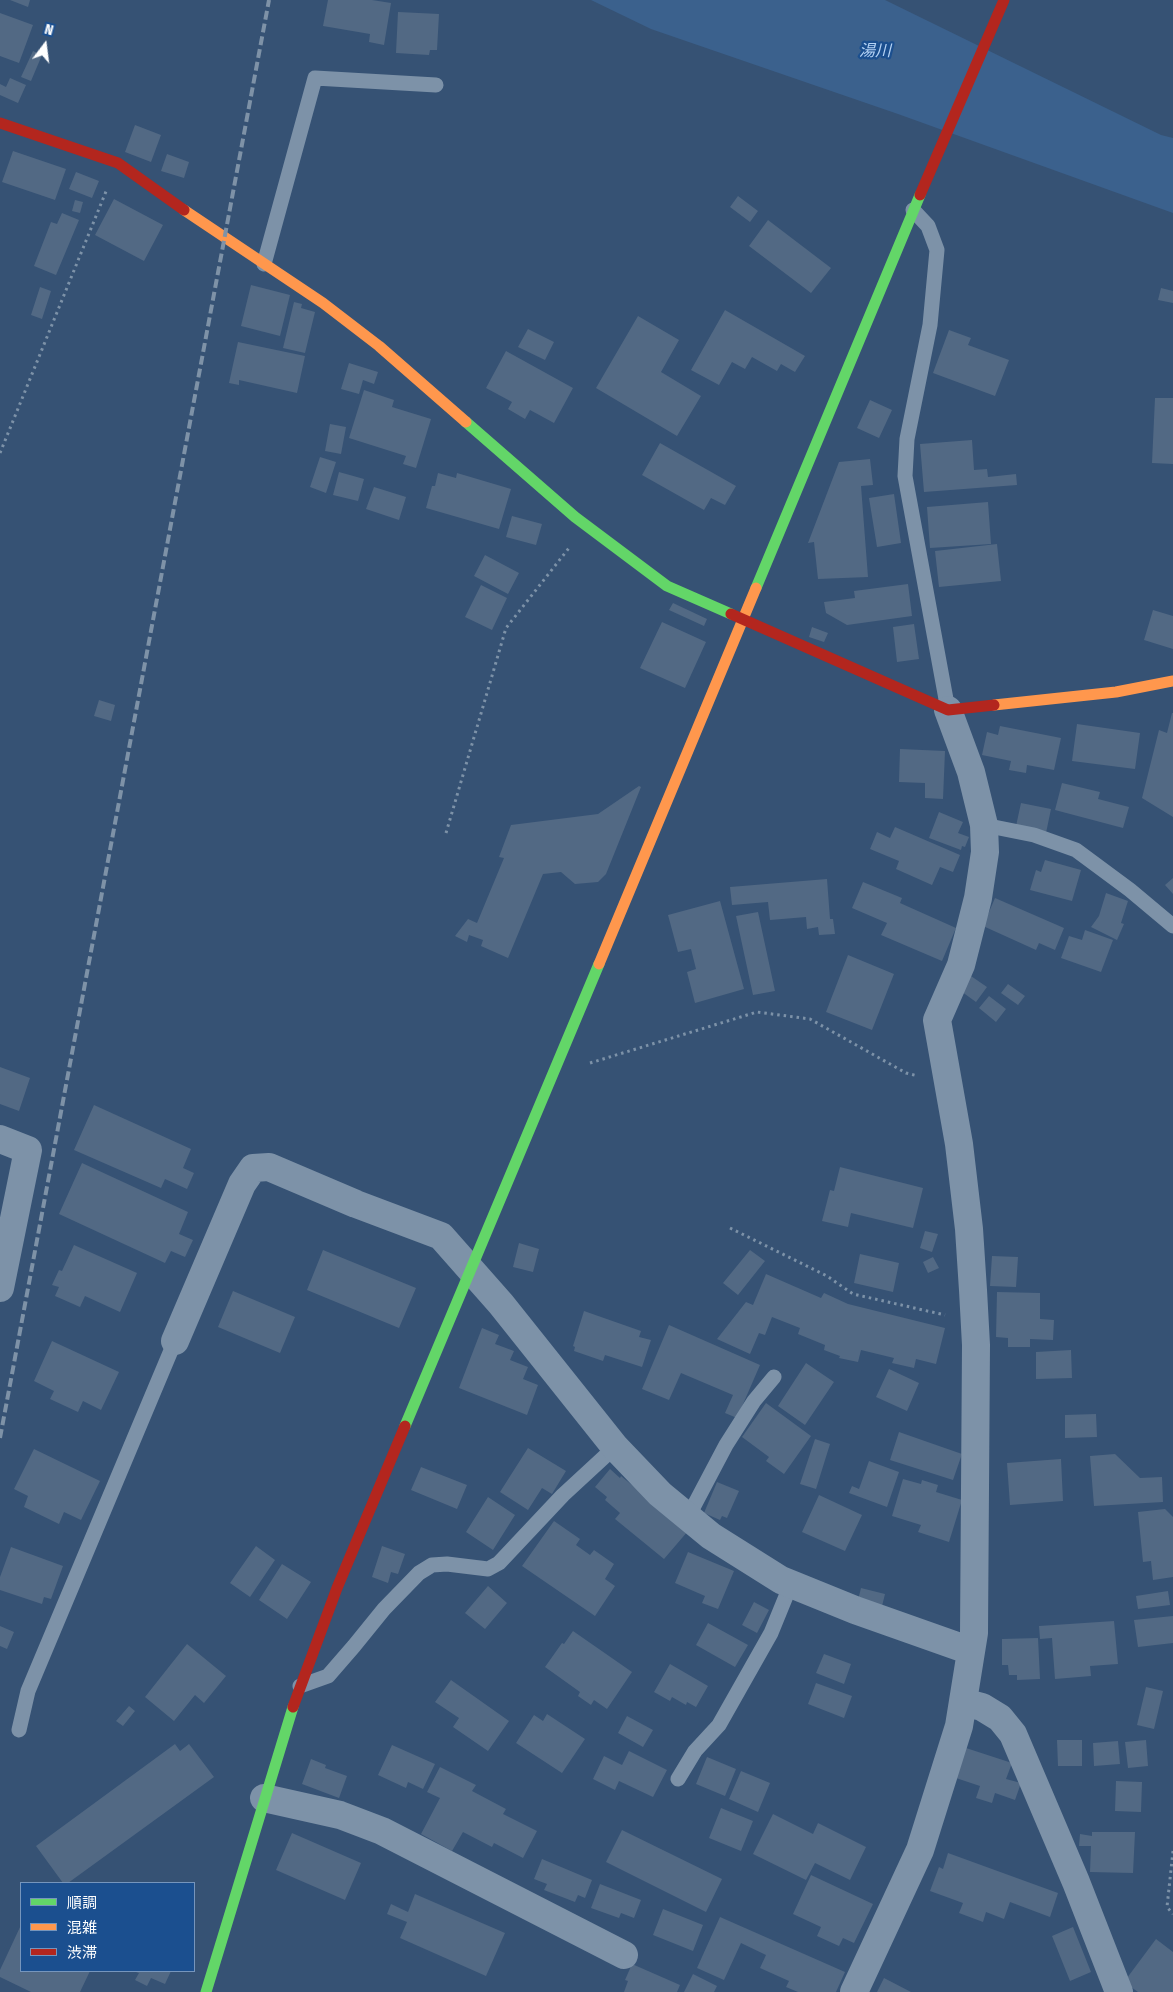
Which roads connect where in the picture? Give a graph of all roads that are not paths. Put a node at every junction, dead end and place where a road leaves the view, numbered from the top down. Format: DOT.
graph roads {
  1 [pos="1004,0"];
  2 [pos="436,85"];
  3 [pos="0,123"];
  4 [pos="913,210"];
  5 [pos="264,264"];
  6 [pos="742,620"];
  7 [pos="1173,681"];
  8 [pos="948,710"];
  9 [pos="984,825"];
  10 [pos="1173,926"];
  11 [pos="0,1139"];
  12 [pos="471,1270"];
  13 [pos="0,1288"];
  14 [pos="175,1341"];
  15 [pos="774,1377"];
  16 [pos="615,1447"];
  17 [pos="688,1517"];
  18 [pos="791,1584"];
  19 [pos="971,1651"];
  20 [pos="300,1686"];
  21 [pos="963,1702"];
  22 [pos="19,1730"];
  23 [pos="678,1780"];
  24 [pos="264,1798"];
  25 [pos="624,1955"];
  26 [pos="206,1992"];
  27 [pos="854,1992"];
  28 [pos="1118,1992"];
  1 -- 4 [label="street"];
  2 -- 5 [label="lane"];
  3 -- 5 [label="street"];
  4 -- 6 [label="street"];
  4 -- 8 [label="lane"];
  5 -- 6 [label="street"];
  6 -- 8 [label="street"];
  6 -- 12 [label="street"];
  7 -- 8 [label="street"];
  8 -- 9 [label="street"];
  9 -- 10 [label="lane"];
  9 -- 19 [label="street"];
  11 -- 13 [label="street"];
  12 -- 14 [label="street"];
  12 -- 16 [label="street"];
  12 -- 20 [label="street"];
  14 -- 22 [label="lane"];
  15 -- 17 [label="lane"];
  16 -- 17 [label="street"];
  16 -- 20 [label="lane"];
  17 -- 18 [label="street"];
  18 -- 19 [label="street"];
  18 -- 23 [label="lane"];
  19 -- 21 [label="street"];
  20 -- 24 [label="street"];
  21 -- 27 [label="street"];
  21 -- 28 [label="street"];
  24 -- 25 [label="street"];
  24 -- 26 [label="street"];
}
